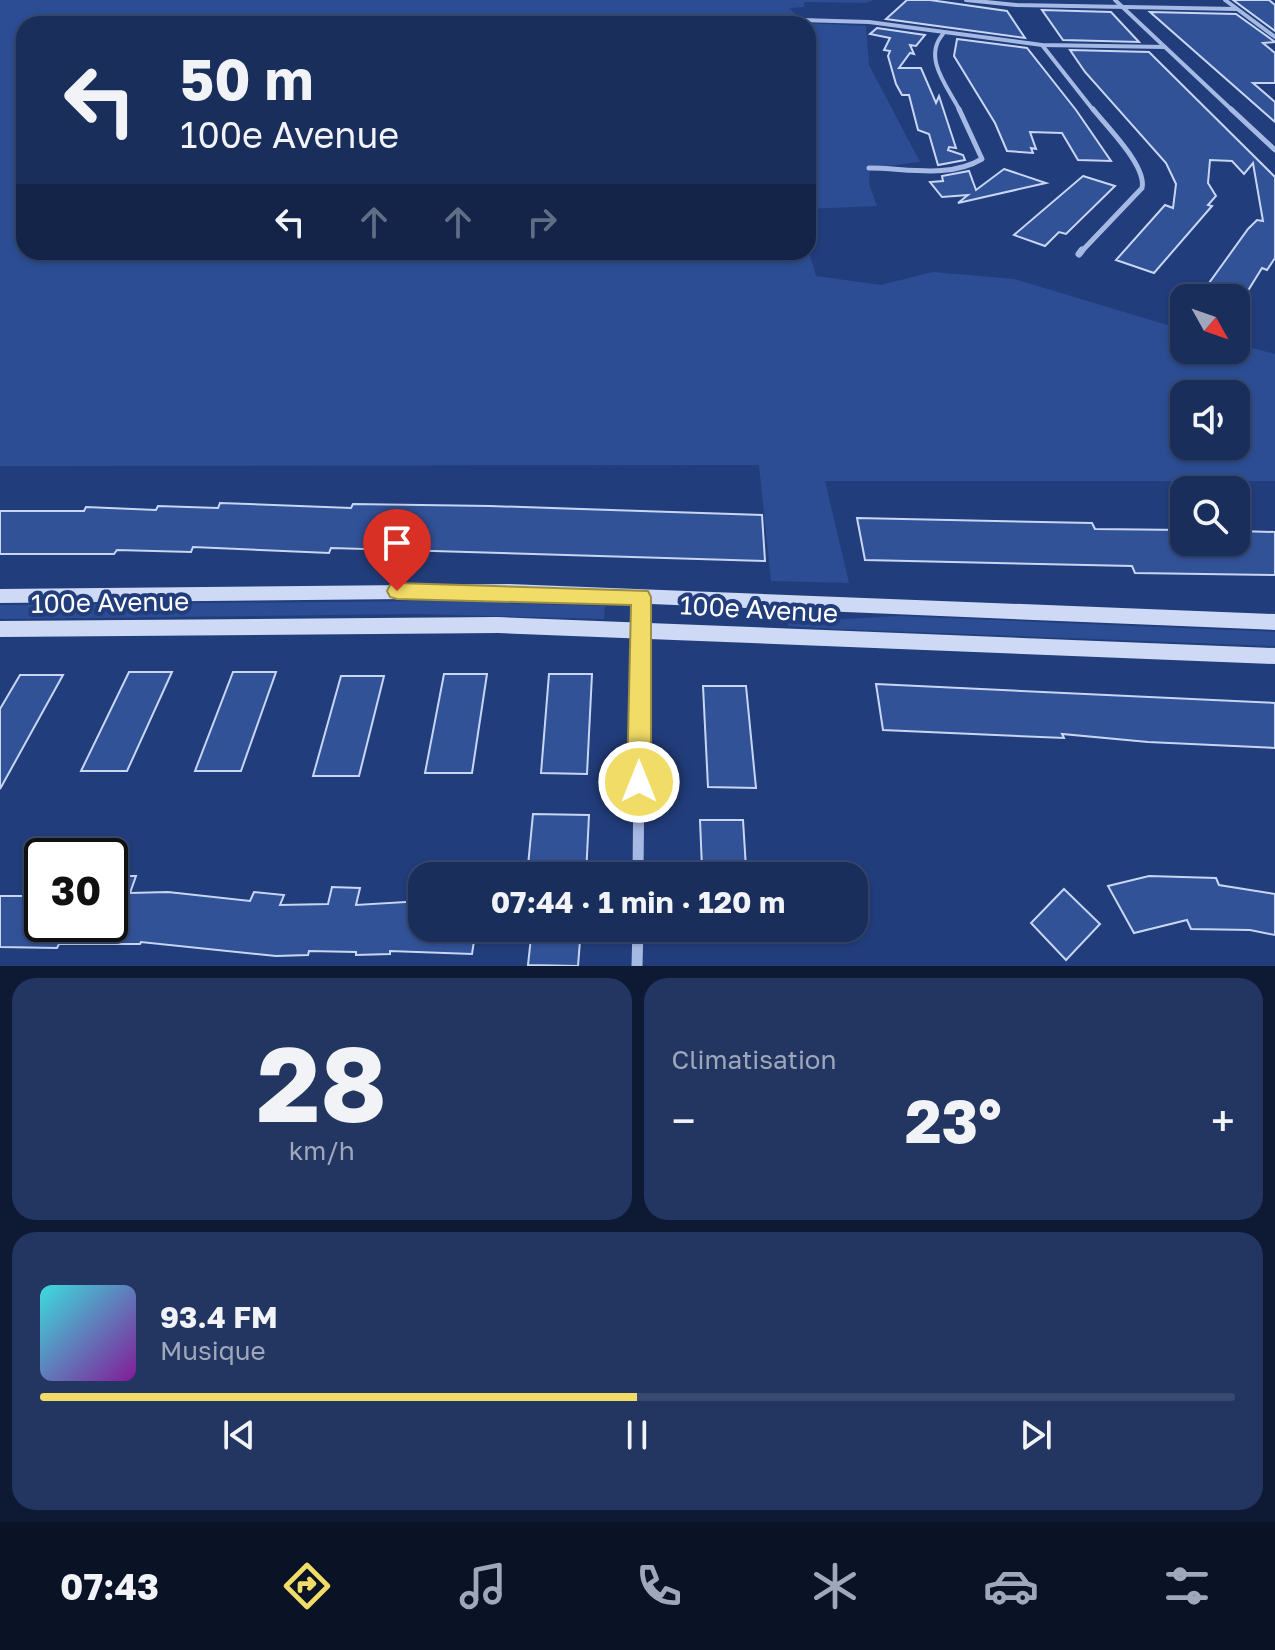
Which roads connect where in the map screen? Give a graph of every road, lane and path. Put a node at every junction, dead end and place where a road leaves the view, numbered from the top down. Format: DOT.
graph roads {
  1 [pos="966,0"];
  2 [pos="1115,0"];
  3 [pos="1225,0"];
  4 [pos="1124,7"];
  5 [pos="1236,9"];
  6 [pos="816,20"];
  7 [pos="943,34"];
  8 [pos="1275,37"];
  9 [pos="1042,45"];
  10 [pos="1165,47"];
  11 [pos="1275,150"];
  12 [pos="869,168"];
  13 [pos="1079,254"];
  14 [pos="0,596"];
  15 [pos="641,597"];
  16 [pos="1275,622"];
  17 [pos="0,629"];
  18 [pos="640,630"];
  19 [pos="1275,656"];
  20 [pos="638,862"];
  21 [pos="638,942"];
  22 [pos="637,966"];
  1 -- 4 [label="street"];
  2 -- 4 [label="street"];
  3 -- 5 [label="street"];
  4 -- 5 [label="street"];
  4 -- 10 [label="street"];
  5 -- 8 [label="street"];
  6 -- 7 [label="street"];
  7 -- 9 [label="street"];
  7 -- 12 [label="street"];
  9 -- 10 [label="street"];
  9 -- 13 [label="street"];
  10 -- 11 [label="street"];
  14 -- 15 [label="street, 100e Avenue"];
  15 -- 16 [label="street, 100e Avenue"];
  15 -- 18 [label="street"];
  17 -- 18 [label="street, 100e Avenue"];
  18 -- 19 [label="street, 100e Avenue"];
  18 -- 20 [label="street"];
  21 -- 22 [label="street"];
}
